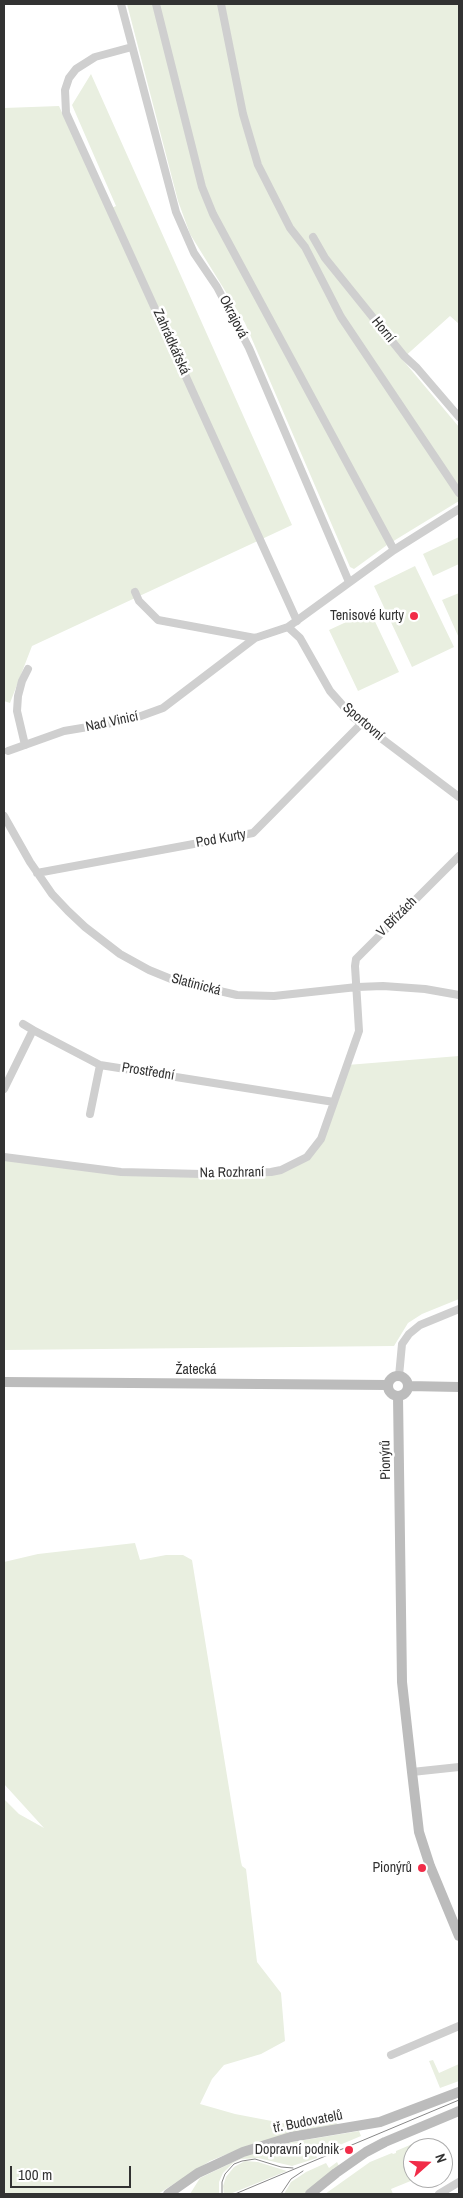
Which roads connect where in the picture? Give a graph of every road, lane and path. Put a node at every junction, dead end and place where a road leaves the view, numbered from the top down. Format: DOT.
graph roads {
  1 [pos="121,4"];
  2 [pos="156,4"];
  3 [pos="221,4"];
  4 [pos="132,47"];
  5 [pos="313,237"];
  6 [pos="459,417"];
  7 [pos="459,493"];
  8 [pos="459,509"];
  9 [pos="394,550"];
  10 [pos="350,582"];
  11 [pos="135,592"];
  12 [pos="297,621"];
  13 [pos="288,627"];
  14 [pos="255,638"];
  15 [pos="28,669"];
  16 [pos="361,724"];
  17 [pos="25,745"];
  18 [pos="8,751"];
  19 [pos="459,798"];
  20 [pos="4,816"];
  21 [pos="459,856"];
  22 [pos="37,873"];
  23 [pos="357,987"];
  24 [pos="459,995"];
  25 [pos="22,1024"];
  26 [pos="33,1030"];
  27 [pos="100,1065"];
  28 [pos="4,1089"];
  29 [pos="334,1102"];
  30 [pos="90,1114"];
  31 [pos="4,1157"];
  32 [pos="459,1309"];
  33 [pos="399,1376"];
  34 [pos="4,1382"];
  35 [pos="388,1385"];
  36 [pos="408,1386"];
  37 [pos="459,1386"];
  38 [pos="398,1396"];
  39 [pos="459,1767"];
  40 [pos="412,1772"];
  41 [pos="459,1936"];
  42 [pos="459,2026"];
  43 [pos="391,2055"];
  44 [pos="459,2092"];
  45 [pos="459,2110"];
  46 [pos="459,2182"];
  47 [pos="168,2194"];
  48 [pos="310,2194"];
  49 [pos="439,2194"];
  1 -- 4 [label="street, Okrajová"];
  2 -- 9 [label="street"];
  3 -- 7 [label="street"];
  4 -- 10 [label="street, Okrajová"];
  4 -- 12 [label="street, Zahrádkářská"];
  5 -- 6 [label="street, Horní"];
  8 -- 9 [label="street"];
  9 -- 10 [label="street"];
  10 -- 12 [label="street"];
  11 -- 14 [label="street"];
  12 -- 13 [label="street"];
  13 -- 14 [label="street"];
  13 -- 16 [label="street, Sportovní"];
  14 -- 17 [label="street, Nad Vinicí"];
  15 -- 17 [label="street"];
  16 -- 19 [label="street, Sportovní"];
  16 -- 22 [label="street, Pod Kurty"];
  17 -- 18 [label="street, Nad Vinicí"];
  20 -- 22 [label="street, Slatinická"];
  21 -- 23 [label="street, V Břízách"];
  22 -- 23 [label="street, Slatinická"];
  23 -- 24 [label="street, Slatinická"];
  23 -- 29 [label="street, Na Rozhraní"];
  25 -- 26 [label="street, Prostřední"];
  26 -- 27 [label="street, Prostřední"];
  26 -- 28 [label="street"];
  27 -- 29 [label="street, Prostřední"];
  27 -- 30 [label="street"];
  29 -- 31 [label="street, Na Rozhraní"];
  32 -- 33 [label="street"];
  33 -- 35 [label="street"];
  33 -- 36 [label="street"];
  34 -- 35 [label="street, Žatecká"];
  35 -- 38 [label="street"];
  36 -- 37 [label="street"];
  36 -- 38 [label="street"];
  38 -- 40 [label="street, Pionýrů"];
  39 -- 40 [label="street"];
  40 -- 41 [label="street, Pionýrů"];
  42 -- 43 [label="street"];
  44 -- 47 [label="street, tř. Budovatelů"];
  45 -- 48 [label="street"];
  46 -- 49 [label="street"];
}
